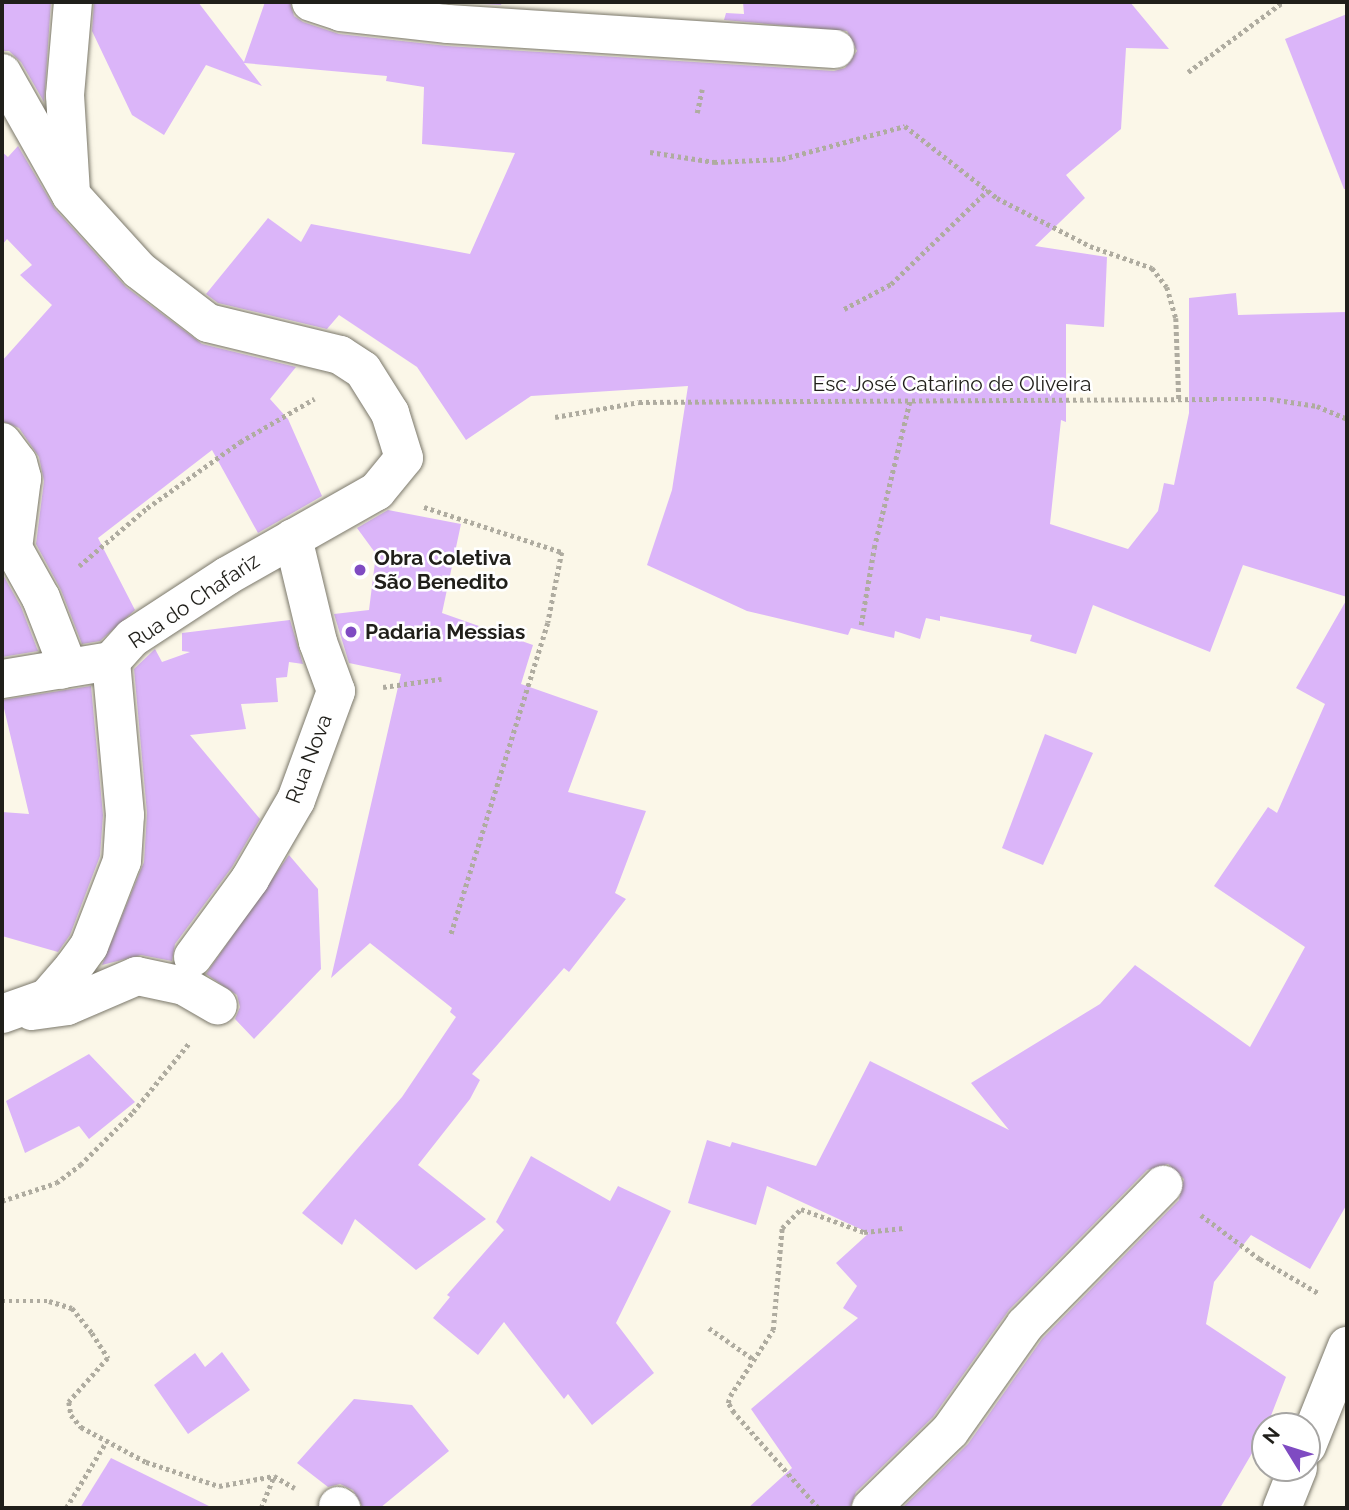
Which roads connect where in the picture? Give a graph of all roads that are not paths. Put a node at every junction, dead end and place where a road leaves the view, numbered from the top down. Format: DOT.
graph roads {
  1 [pos="73,2"];
  2 [pos="312,2"];
  3 [pos="835,49"];
  4 [pos="2,73"];
  5 [pos="71,195"];
  6 [pos="2,442"];
  7 [pos="293,538"];
  8 [pos="111,661"];
  9 [pos="61,670"];
  10 [pos="2,679"];
  11 [pos="192,957"];
  12 [pos="218,1006"];
  13 [pos="2,1015"];
  14 [pos="1163,1185"];
  15 [pos="1347,1346"];
  16 [pos="1321,1412"];
  17 [pos="1292,1482"];
  18 [pos="872,1508"];
  19 [pos="1282,1508"];
  1 -- 5 [label="street"];
  2 -- 3 [label="street"];
  4 -- 5 [label="street"];
  5 -- 7 [label="street, Rua do Chafariz"];
  6 -- 9 [label="street"];
  7 -- 8 [label="street, Rua do Chafariz"];
  7 -- 11 [label="street, Rua Nova"];
  8 -- 9 [label="street, Rua do Chafariz"];
  8 -- 13 [label="street"];
  9 -- 10 [label="street, Rua do Chafariz"];
  12 -- 13 [label="street"];
  14 -- 18 [label="street"];
  15 -- 16 [label="street"];
  17 -- 19 [label="street"];
}
